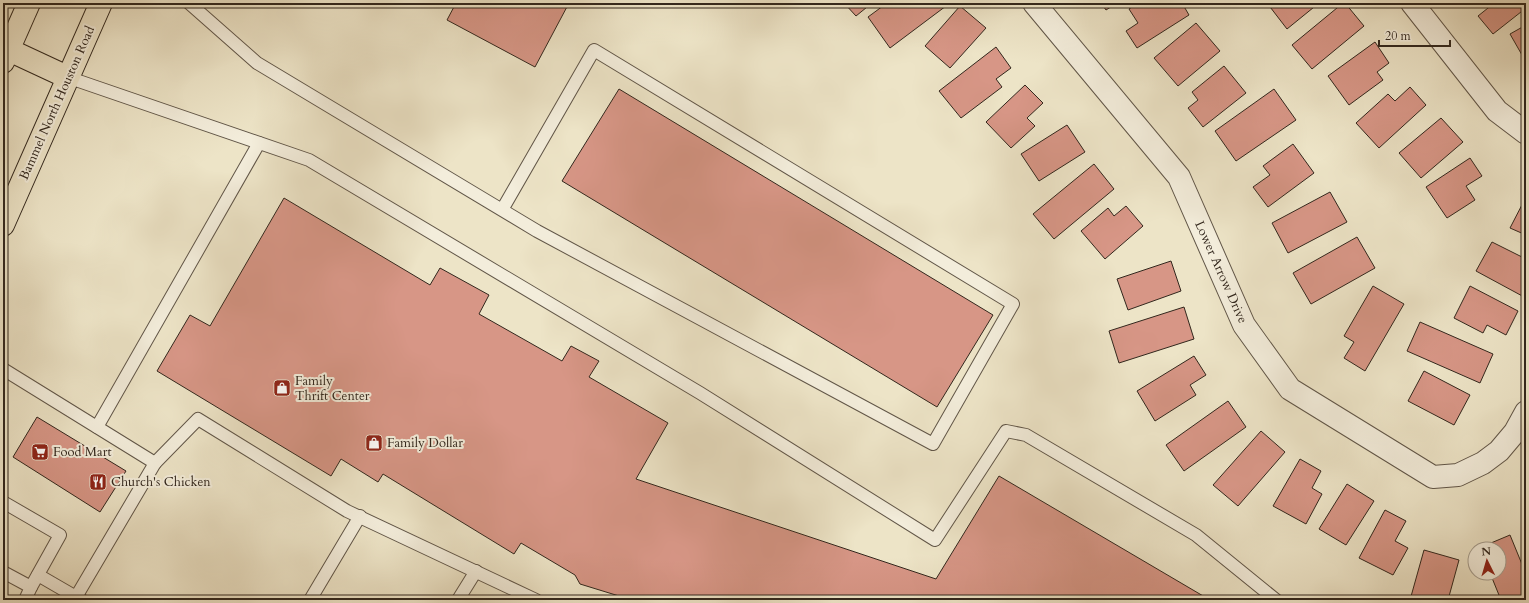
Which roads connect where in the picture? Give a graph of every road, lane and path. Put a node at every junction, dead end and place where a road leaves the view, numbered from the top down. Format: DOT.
graph roads {
  1 [pos="29,3"];
  2 [pos="101,3"];
  3 [pos="189,3"];
  4 [pos="1034,3"];
  5 [pos="1412,3"];
  6 [pos="5,53"];
  7 [pos="67,78"];
  8 [pos="1526,133"];
  9 [pos="260,143"];
  10 [pos="502,210"];
  11 [pos="3,226"];
  12 [pos="3,369"];
  13 [pos="1526,412"];
  14 [pos="97,428"];
  15 [pos="155,463"];
  16 [pos="3,502"];
  17 [pos="360,516"];
  18 [pos="3,572"];
  19 [pos="476,572"];
  20 [pos="38,575"];
  21 [pos="31,587"];
  22 [pos="523,597"];
  23 [pos="79,598"];
  24 [pos="25,600"];
  25 [pos="310,600"];
  26 [pos="458,600"];
  27 [pos="536,600"];
  28 [pos="1276,600"];
  1 -- 6 [label="main road"];
  2 -- 7 [label="main road, Bammel North Houston Road"];
  3 -- 10 [label="lane"];
  4 -- 13 [label="street, Lower Arrow Drive"];
  5 -- 8 [label="street"];
  6 -- 7 [label="main road"];
  7 -- 9 [label="lane"];
  7 -- 11 [label="main road, Bammel North Houston Road"];
  9 -- 14 [label="lane"];
  9 -- 28 [label="lane"];
  10 -- 10 [label="lane"];
  12 -- 14 [label="lane"];
  14 -- 15 [label="lane"];
  15 -- 17 [label="lane"];
  15 -- 23 [label="lane"];
  16 -- 20 [label="lane"];
  17 -- 19 [label="lane"];
  17 -- 25 [label="lane"];
  18 -- 21 [label="lane"];
  19 -- 22 [label="lane"];
  19 -- 26 [label="lane"];
  20 -- 21 [label="lane"];
  20 -- 23 [label="lane"];
  21 -- 24 [label="lane"];
  22 -- 27 [label="lane"];
}
